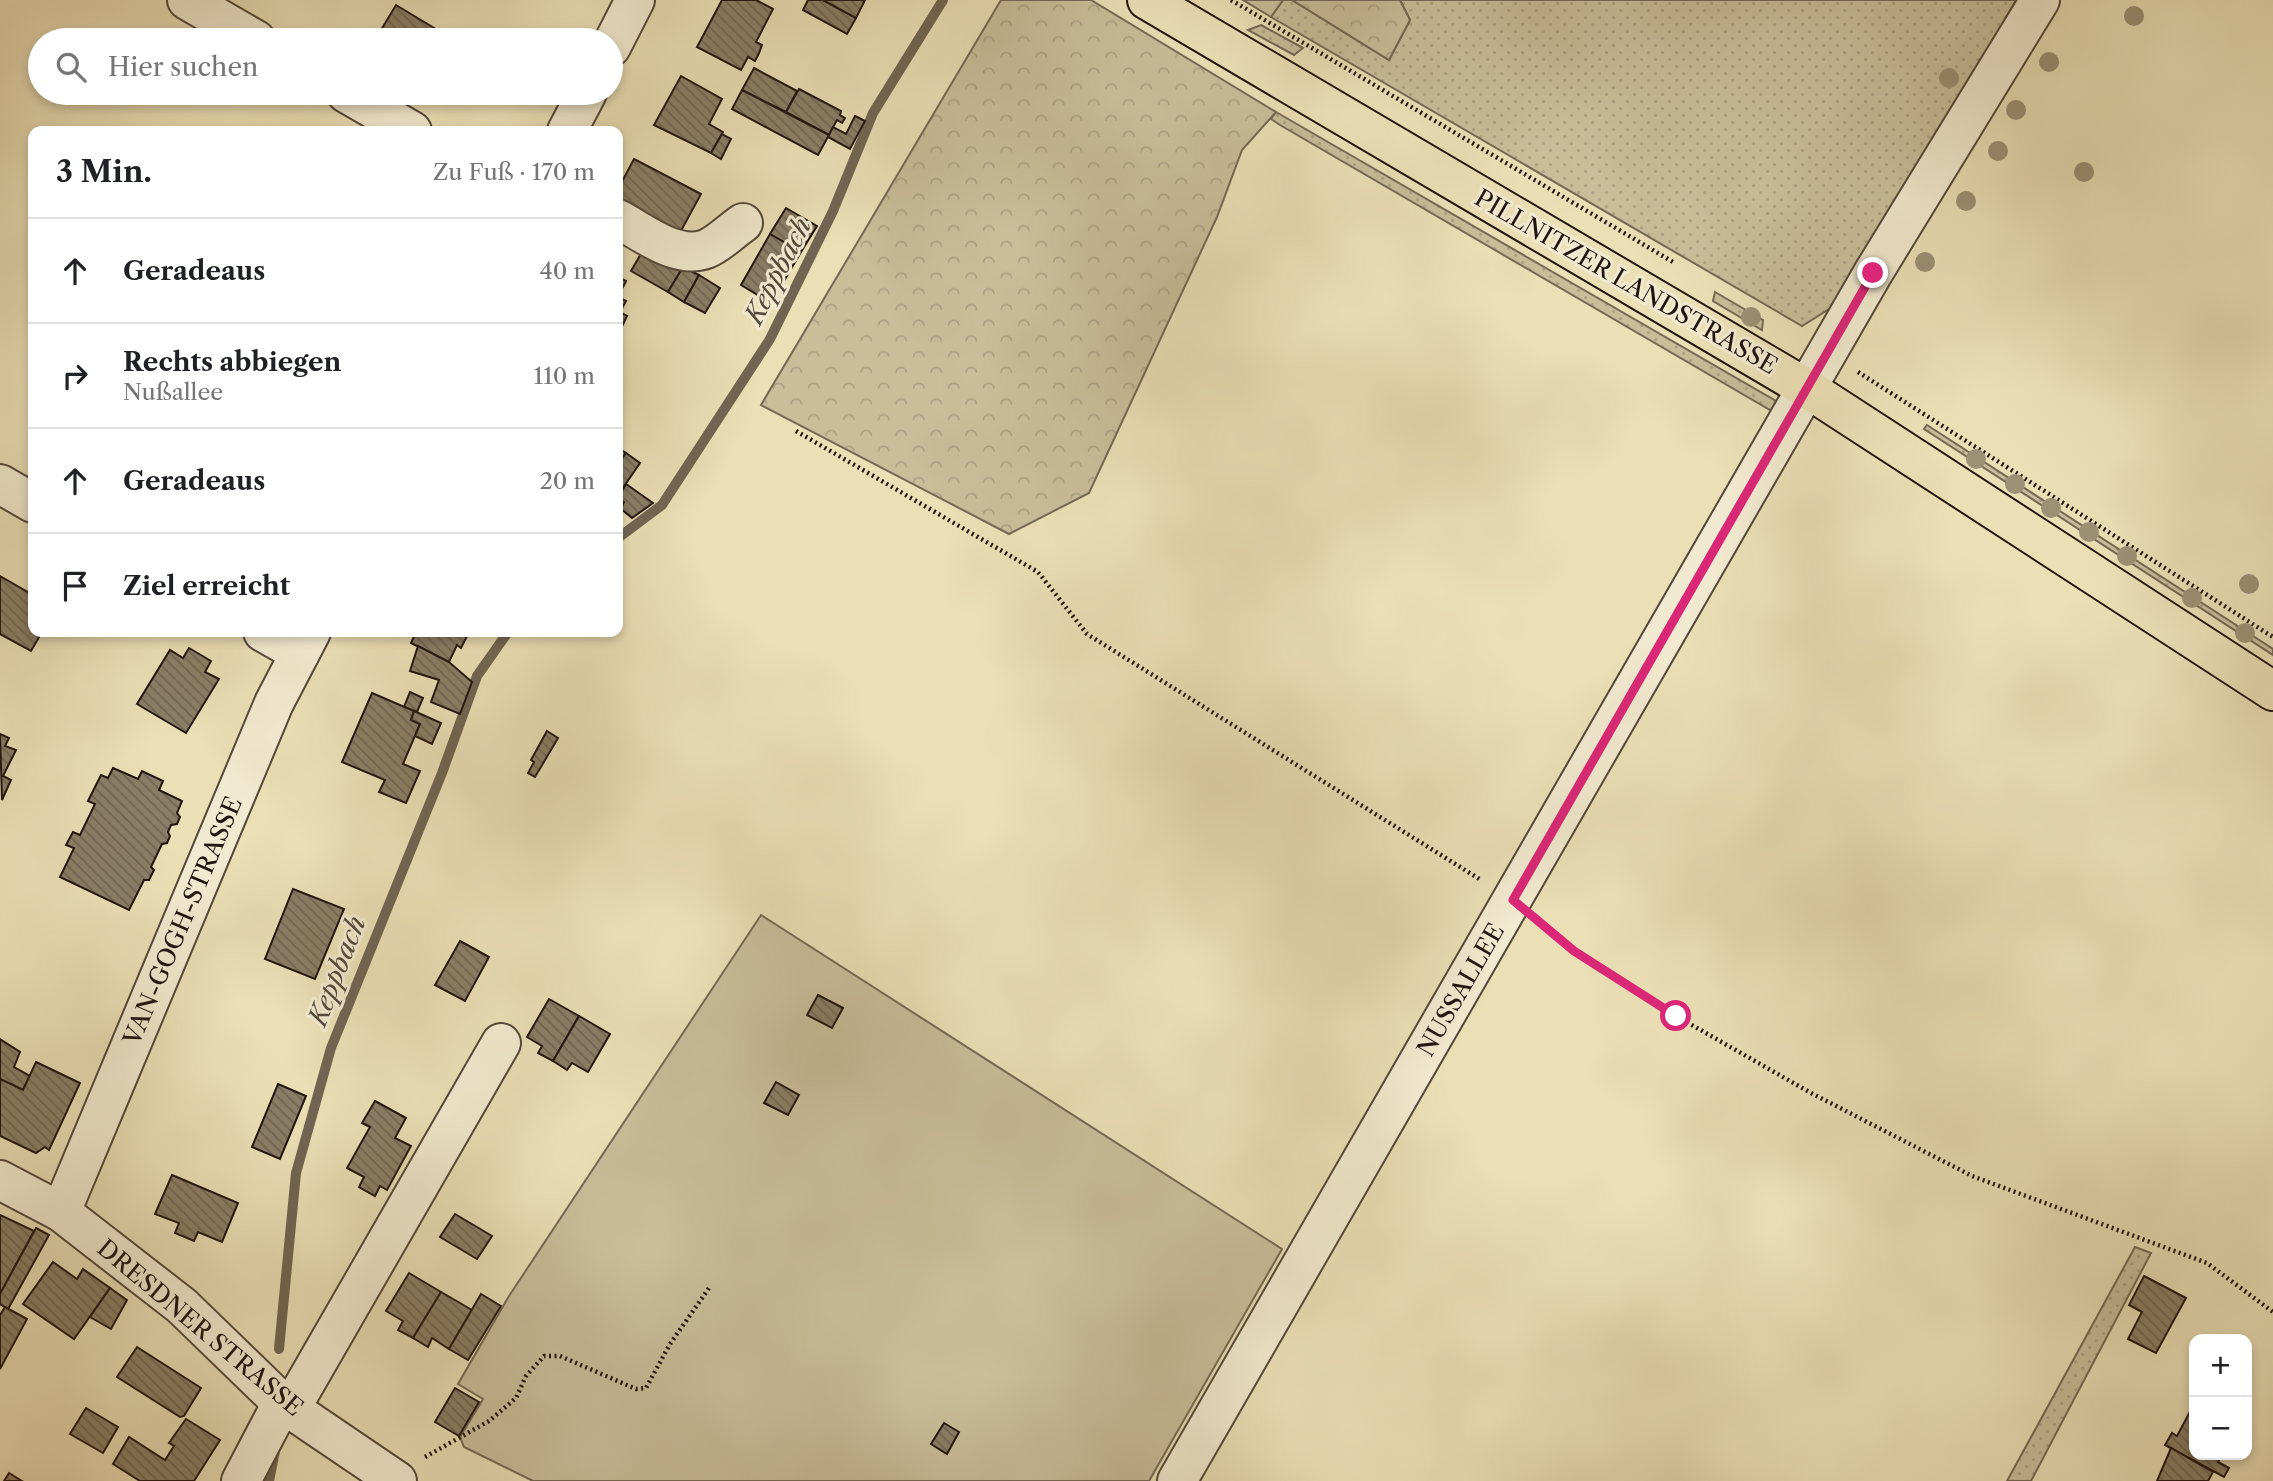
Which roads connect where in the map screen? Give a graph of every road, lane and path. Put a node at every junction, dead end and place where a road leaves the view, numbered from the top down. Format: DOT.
graph roads {
  1 [pos="187,0"];
  2 [pos="635,0"];
  3 [pos="1147,0"];
  4 [pos="1231,0"];
  5 [pos="2040,0"];
  6 [pos="235,28"];
  7 [pos="621,28"];
  8 [pos="367,105"];
  9 [pos="581,105"];
  10 [pos="403,126"];
  11 [pos="570,126"];
  12 [pos="623,222"];
  13 [pos="743,223"];
  14 [pos="1684,268"];
  15 [pos="1828,353"];
  16 [pos="1808,389"];
  17 [pos="796,431"];
  18 [pos="0,484"];
  19 [pos="28,500"];
  20 [pos="284,637"];
  21 [pos="2273,637"];
  22 [pos="305,642"];
  23 [pos="2273,691"];
  24 [pos="1513,900"];
  25 [pos="501,1043"];
  26 [pos="0,1180"];
  27 [pos="61,1212"];
  28 [pos="709,1288"];
  29 [pos="2273,1312"];
  30 [pos="287,1405"];
  31 [pos="411,1469"];
  32 [pos="241,1481"];
  33 [pos="1177,1481"];
  1 -- 6 [label="street"];
  2 -- 7 [label="street"];
  3 -- 16 [label="main road, PILLNITZER LANDSTRASSE"];
  4 -- 14 [label="path"];
  5 -- 15 [label="street, NUSSALLEE"];
  8 -- 10 [label="street"];
  9 -- 11 [label="street"];
  12 -- 13 [label="street"];
  15 -- 16 [label="street, NUSSALLEE"];
  15 -- 21 [label="path"];
  16 -- 23 [label="main road, PILLNITZER LANDSTRASSE"];
  16 -- 24 [label="street, NUSSALLEE"];
  17 -- 24 [label="path"];
  18 -- 19 [label="street"];
  20 -- 22 [label="street"];
  22 -- 27 [label="street, VAN-GOGH-STRASSE"];
  24 -- 29 [label="path"];
  24 -- 33 [label="street, NUSSALLEE"];
  25 -- 30 [label="street"];
  26 -- 27 [label="street, DRESDNER STRASSE"];
  27 -- 30 [label="street, DRESDNER STRASSE"];
  28 -- 31 [label="path"];
  30 -- 31 [label="street, DRESDNER STRASSE"];
  30 -- 32 [label="street"];
}
